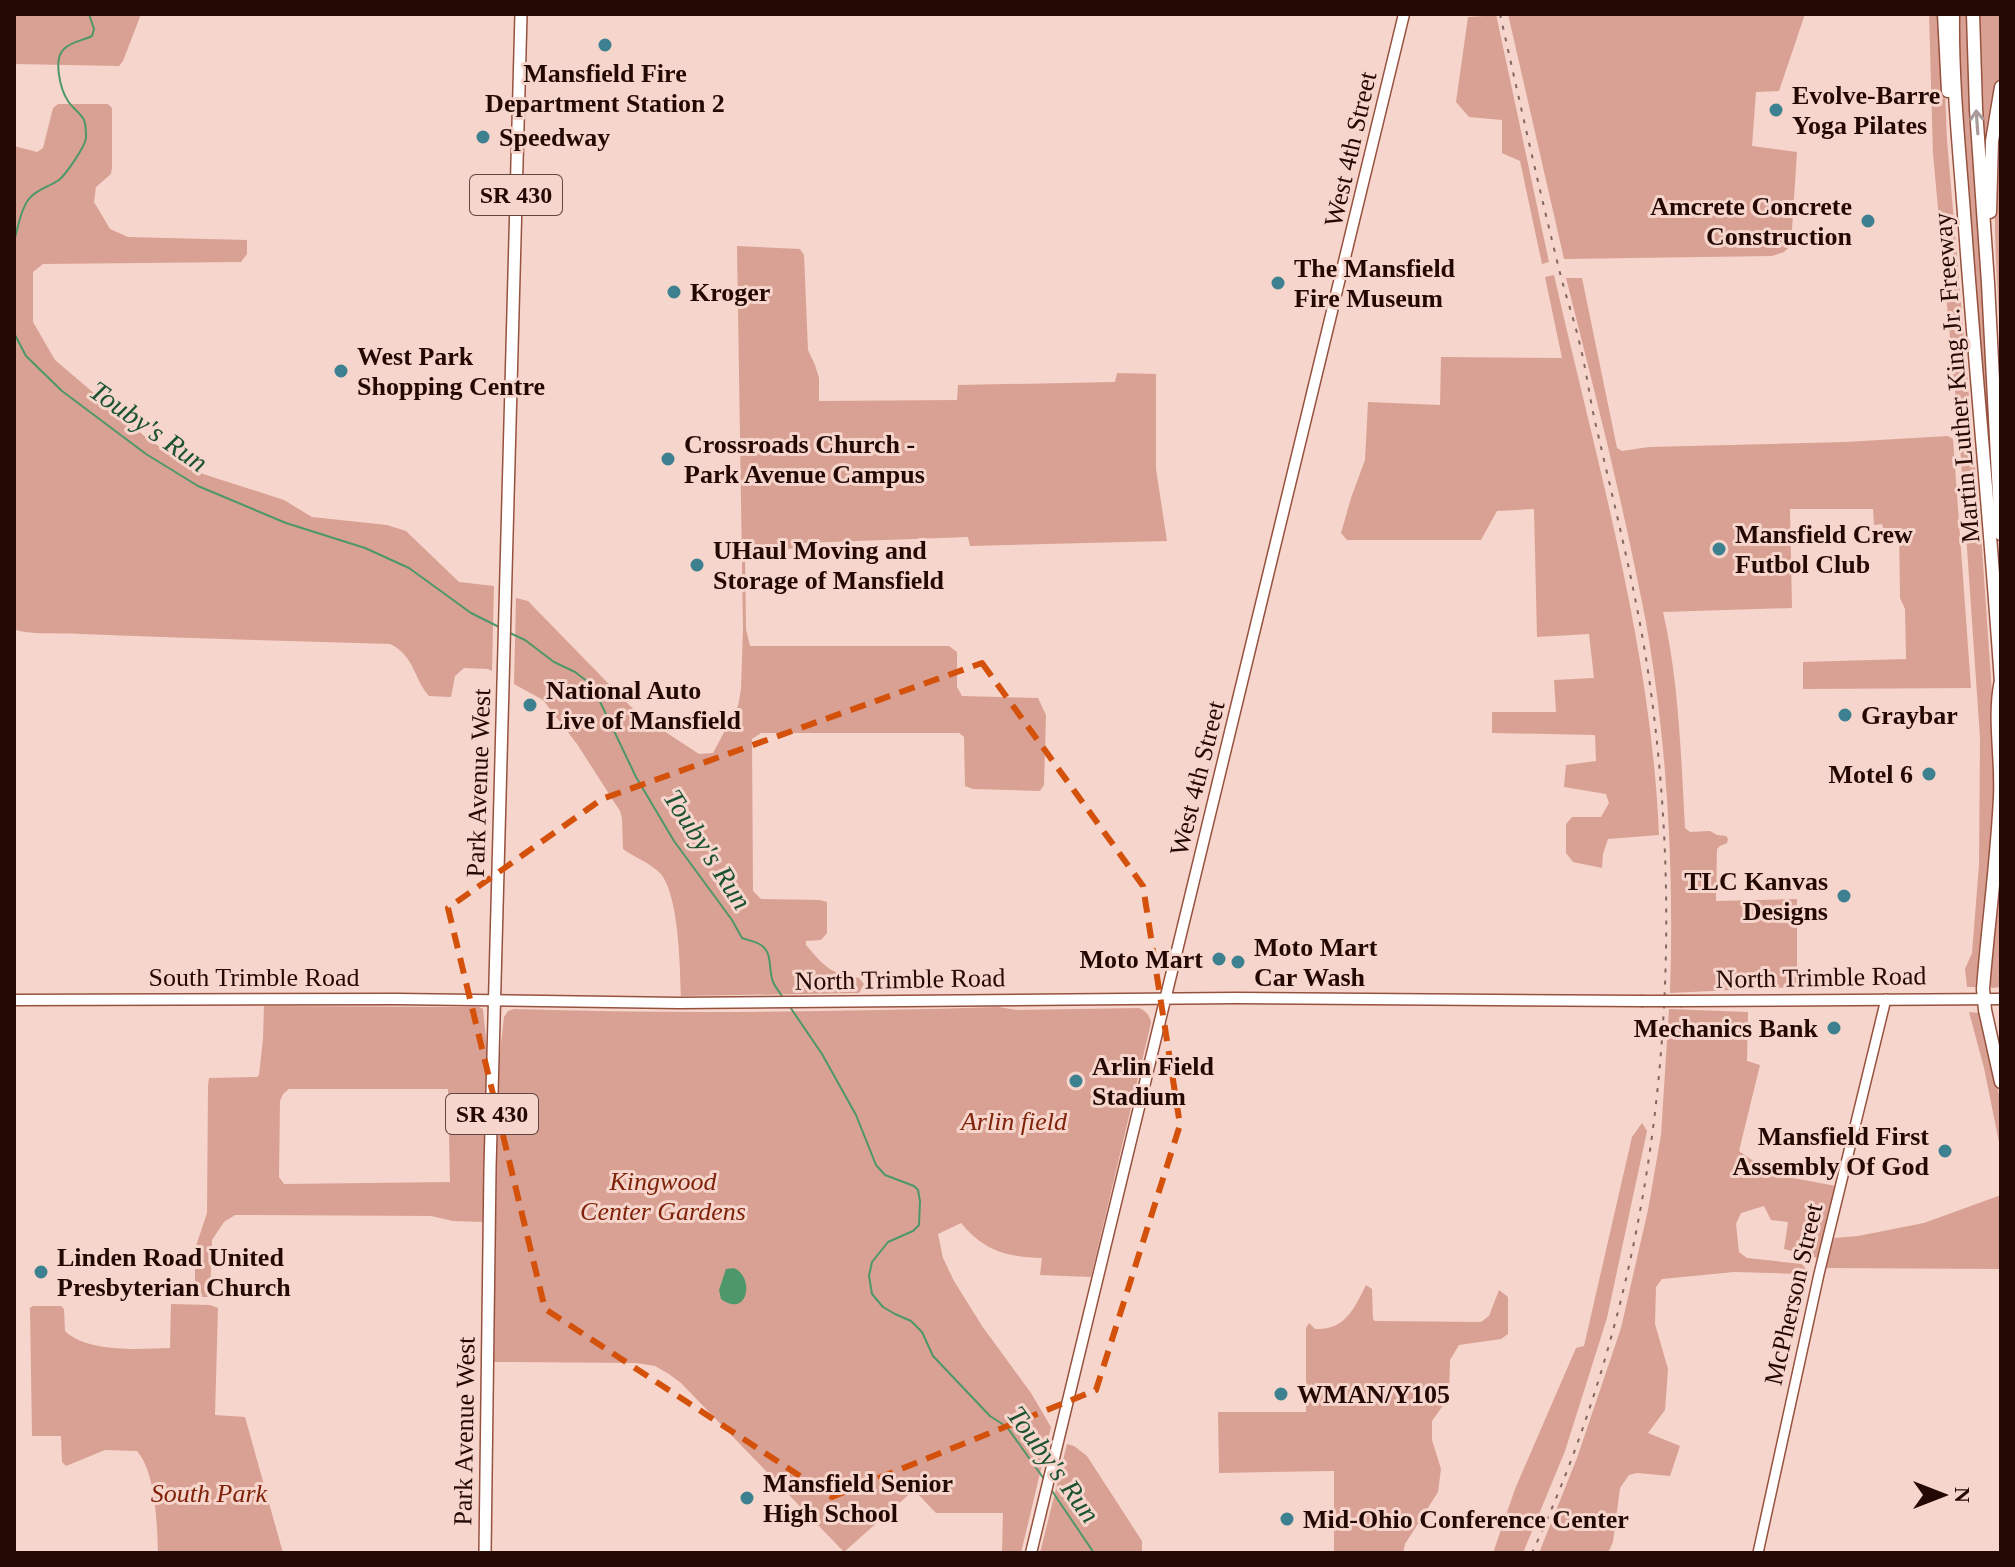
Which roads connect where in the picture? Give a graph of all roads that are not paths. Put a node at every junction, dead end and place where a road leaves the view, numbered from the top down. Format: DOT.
graph roads {
  1 [pos="521,14"];
  2 [pos="1404,14"];
  3 [pos="1944,14"];
  4 [pos="1953,14"];
  5 [pos="1973,14"];
  6 [pos="2001,87"];
  7 [pos="1988,283"];
  8 [pos="1971,303"];
  9 [pos="2001,534"];
  10 [pos="2001,681"];
  11 [pos="1165,999"];
  12 [pos="1886,999"];
  13 [pos="1992,999"];
  14 [pos="14,1000"];
  15 [pos="494,1000"];
  16 [pos="2001,1082"];
  17 [pos="485,1553"];
  18 [pos="1031,1553"];
  19 [pos="1758,1553"];
  1 -- 15 [label="main road, Park Avenue West / SR 430"];
  2 -- 11 [label="main road, West 4th Street"];
  3 -- 8 [label="highway"];
  4 -- 8 [label="highway, Martin Luther King Jr. Freeway"];
  7 -- 5 [label="highway, Martin Luther King Jr. Freeway, one-way"];
  6 -- 7 [label="highway"];
  7 -- 9 [label="highway, Martin Luther King Jr. Freeway"];
  8 -- 10 [label="highway, Martin Luther King Jr. Freeway"];
  10 -- 13 [label="highway, Martin Luther King Jr. Freeway"];
  11 -- 12 [label="main road, North Trimble Road, bridge"];
  11 -- 15 [label="main road, North Trimble Road"];
  11 -- 18 [label="main road, West 4th Street"];
  12 -- 13 [label="main road, North Trimble Road"];
  12 -- 19 [label="street, McPherson Street"];
  13 -- 16 [label="highway, Martin Luther King Jr. Freeway"];
  14 -- 15 [label="main road, South Trimble Road"];
  15 -- 17 [label="main road, Park Avenue West / SR 430"];
}
